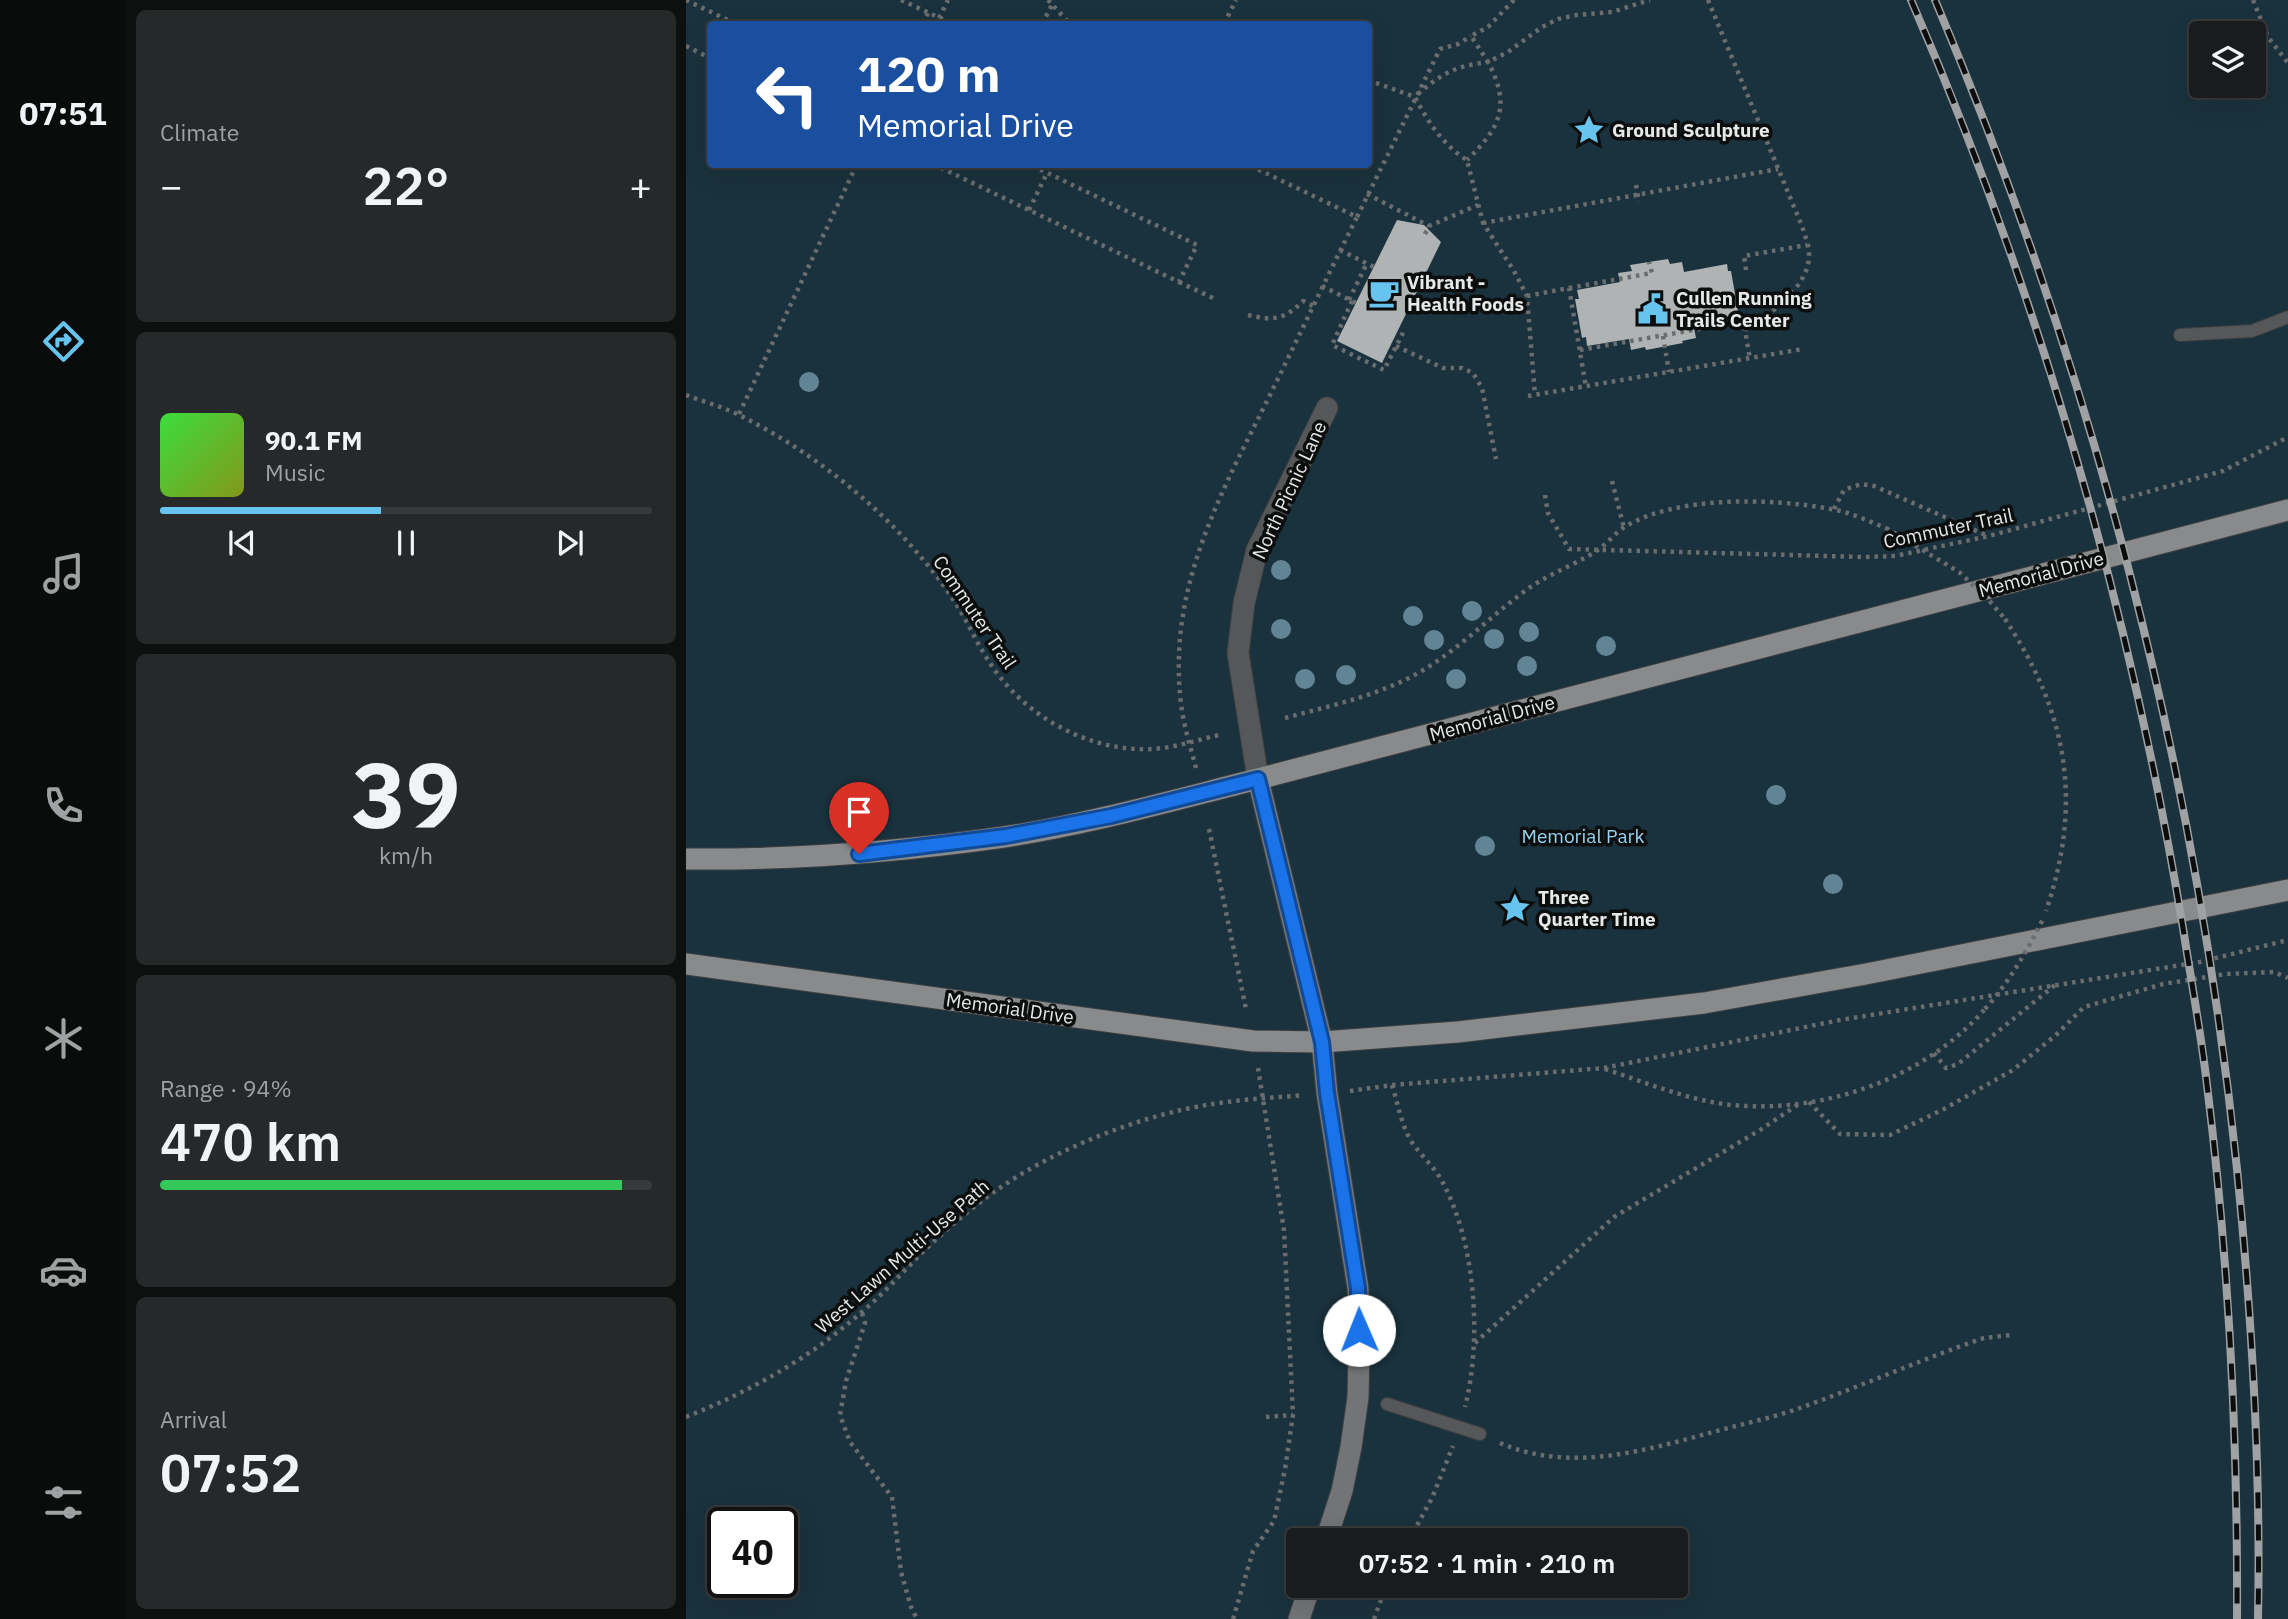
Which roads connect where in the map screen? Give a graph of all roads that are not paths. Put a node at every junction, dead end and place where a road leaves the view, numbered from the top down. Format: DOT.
graph roads {
  1 [pos="2288,317"];
  2 [pos="2180,335"];
  3 [pos="1327,408"];
  4 [pos="2284,511"];
  5 [pos="1258,779"];
  6 [pos="686,859"];
  7 [pos="2288,890"];
  8 [pos="686,964"];
  9 [pos="1322,1042"];
  10 [pos="1387,1404"];
  11 [pos="1480,1434"];
  12 [pos="1330,1528"];
  13 [pos="1306,1598"];
  14 [pos="1299,1619"];
  1 -- 2 [label="lane"];
  3 -- 5 [label="street, North Picnic Lane"];
  4 -- 5 [label="main road, Memorial Drive"];
  5 -- 6 [label="main road, Memorial Drive"];
  5 -- 9 [label="street"];
  7 -- 9 [label="main road, Memorial Drive"];
  8 -- 9 [label="main road, Memorial Drive"];
  9 -- 12 [label="street"];
  10 -- 11 [label="lane"];
  13 -- 14 [label="street"];
}
